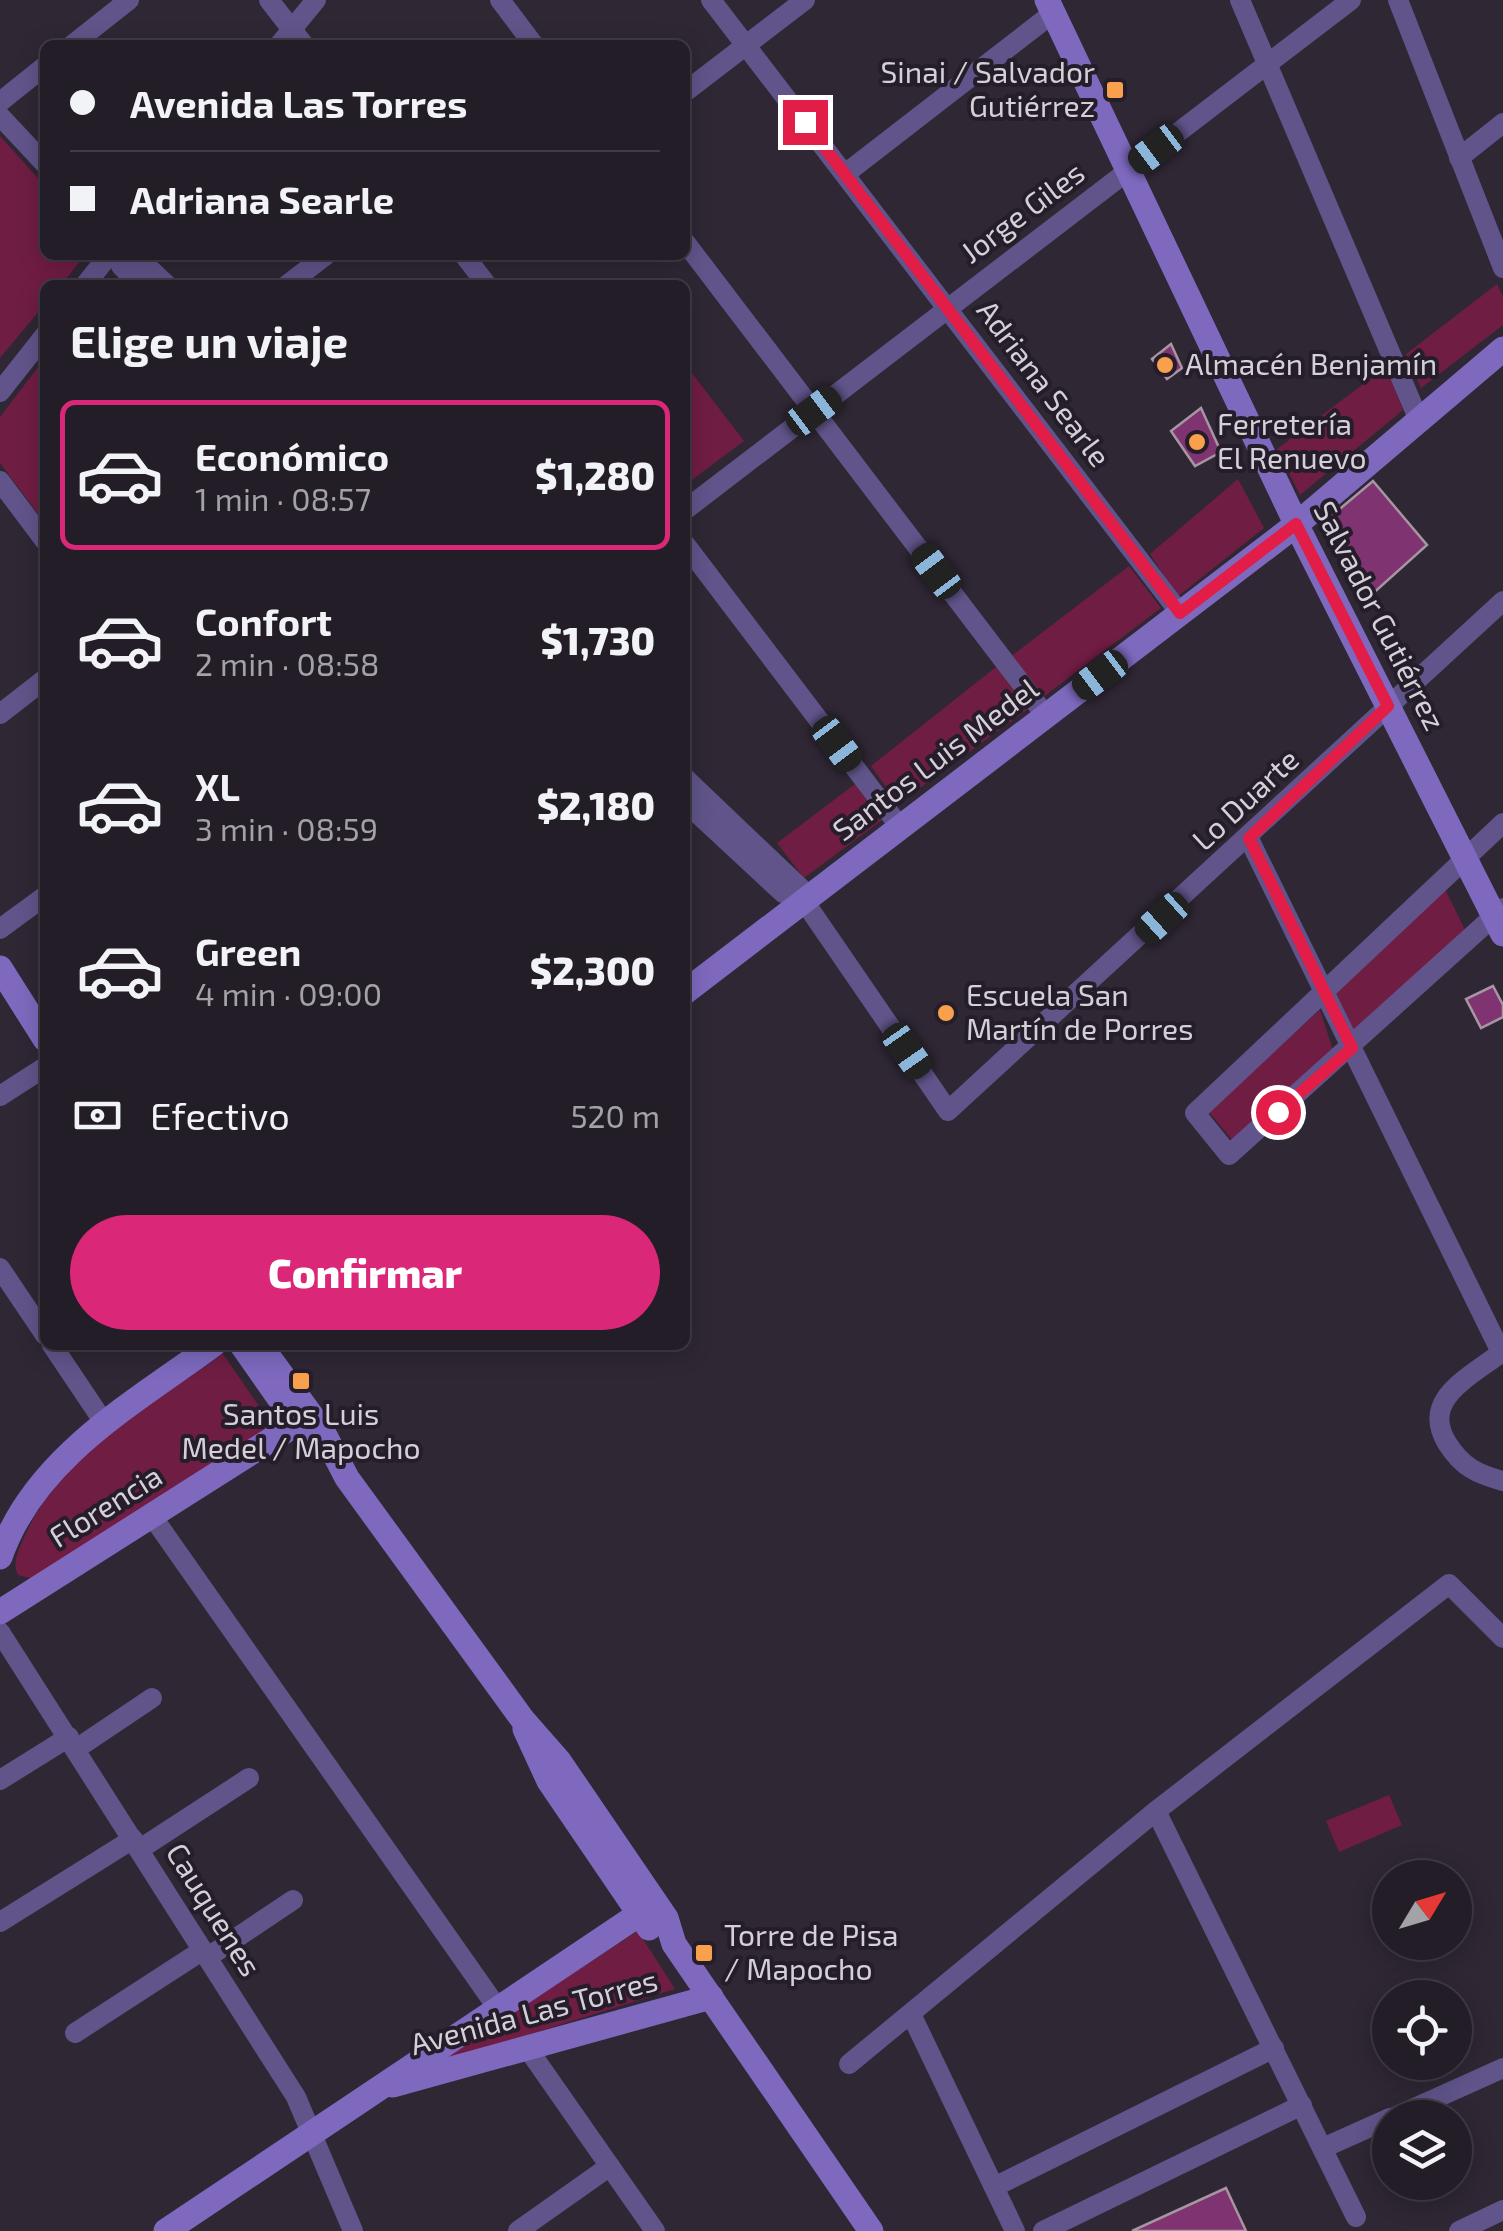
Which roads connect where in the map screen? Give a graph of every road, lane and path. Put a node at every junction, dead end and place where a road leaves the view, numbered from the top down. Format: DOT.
graph roads {
  1 [pos="128,0"];
  2 [pos="270,0"];
  3 [pos="316,0"];
  4 [pos="500,0"];
  5 [pos="712,0"];
  6 [pos="805,0"];
  7 [pos="1240,0"];
  8 [pos="1351,0"];
  9 [pos="1398,0"];
  10 [pos="1051,4"];
  11 [pos="78,40"];
  12 [pos="292,40"];
  13 [pos="530,40"];
  14 [pos="746,45"];
  15 [pos="1267,64"];
  16 [pos="40,70"];
  17 [pos="690,88"];
  18 [pos="0,102"];
  19 [pos="0,116"];
  20 [pos="1503,122"];
  21 [pos="1459,158"];
  22 [pos="40,159"];
  23 [pos="1128,170"];
  24 [pos="844,174"];
  25 [pos="690,249"];
  26 [pos="106,260"];
  27 [pos="120,260"];
  28 [pos="140,260"];
  29 [pos="320,260"];
  30 [pos="1503,268"];
  31 [pos="89,280"];
  32 [pos="135,280"];
  33 [pos="162,280"];
  34 [pos="294,280"];
  35 [pos="948,309"];
  36 [pos="40,341"];
  37 [pos="1503,349"];
  38 [pos="0,392"];
  39 [pos="814,411"];
  40 [pos="1418,418"];
  41 [pos="0,481"];
  42 [pos="690,506"];
  43 [pos="1296,524"];
  44 [pos="40,534"];
  45 [pos="690,551"];
  46 [pos="1503,601"];
  47 [pos="1180,613"];
  48 [pos="40,684"];
  49 [pos="1388,706"];
  50 [pos="0,714"];
  51 [pos="1046,716"];
  52 [pos="690,783"];
  53 [pos="690,807"];
  54 [pos="1503,823"];
  55 [pos="900,827"];
  56 [pos="1249,838"];
  57 [pos="1465,859"];
  58 [pos="807,899"];
  59 [pos="40,900"];
  60 [pos="1500,920"];
  61 [pos="0,929"];
  62 [pos="0,968"];
  63 [pos="690,988"];
  64 [pos="1325,994"];
  65 [pos="40,1031"];
  66 [pos="1352,1048"];
  67 [pos="40,1069"];
  68 [pos="0,1096"];
  69 [pos="0,1268"];
  70 [pos="40,1328"];
  71 [pos="55,1350"];
  72 [pos="206,1350"];
  73 [pos="246,1350"];
  74 [pos="263,1350"];
  75 [pos="1502,1352"];
  76 [pos="299,1412"];
  77 [pos="104,1424"];
  78 [pos="1503,1481"];
  79 [pos="152,1516"];
  80 [pos="3,1536"];
  81 [pos="0,1612"];
  82 [pos="0,1632"];
  83 [pos="1503,1638"];
  84 [pos="152,1698"];
  85 [pos="522,1720"];
  86 [pos="73,1743"];
  87 [pos="248,1778"];
  88 [pos="0,1780"];
  89 [pos="1156,1810"];
  90 [pos="136,1844"];
  91 [pos="293,1900"];
  92 [pos="638,1915"];
  93 [pos="0,1922"];
  94 [pos="674,1944"];
  95 [pos="206,1953"];
  96 [pos="711,1997"];
  97 [pos="496,2006"];
  98 [pos="912,2014"];
  99 [pos="75,2033"];
  100 [pos="1274,2048"];
  101 [pos="528,2049"];
  102 [pos="849,2064"];
  103 [pos="1503,2068"];
  104 [pos="374,2090"];
  105 [pos="1431,2100"];
  106 [pos="1302,2105"];
  107 [pos="1372,2126"];
  108 [pos="314,2131"];
  109 [pos="1323,2148"];
  110 [pos="610,2166"];
  111 [pos="996,2186"];
  112 [pos="1503,2210"];
  113 [pos="1356,2217"];
  114 [pos="166,2231"];
  115 [pos="353,2231"];
  116 [pos="518,2231"];
  117 [pos="655,2231"];
  118 [pos="870,2231"];
  119 [pos="1015,2231"];
  120 [pos="1043,2231"];
  121 [pos="1458,2231"];
  1 -- 11 [label="street"];
  2 -- 12 [label="street"];
  3 -- 12 [label="street"];
  4 -- 13 [label="street"];
  5 -- 14 [label="street, Adriana Searle"];
  6 -- 14 [label="street"];
  7 -- 15 [label="street"];
  8 -- 15 [label="street, Jorge Giles"];
  9 -- 21 [label="street"];
  10 -- 23 [label="main road, Salvador Gutiérrez"];
  10 -- 24 [label="street"];
  14 -- 17 [label="street"];
  14 -- 24 [label="street, Adriana Searle"];
  15 -- 23 [label="street, Jorge Giles"];
  15 -- 40 [label="street"];
  16 -- 18 [label="street"];
  19 -- 22 [label="street"];
  20 -- 21 [label="street"];
  21 -- 30 [label="street"];
  23 -- 35 [label="street, Jorge Giles"];
  23 -- 43 [label="main road, Salvador Gutiérrez"];
  24 -- 35 [label="street, Adriana Searle"];
  25 -- 39 [label="street"];
  26 -- 31 [label="street"];
  27 -- 32 [label="street"];
  28 -- 33 [label="street"];
  29 -- 34 [label="street"];
  35 -- 39 [label="street, Jorge Giles"];
  35 -- 47 [label="street, Adriana Searle"];
  36 -- 38 [label="street"];
  37 -- 40 [label="main road, Santos Luis Medel"];
  39 -- 42 [label="street, Jorge Giles"];
  39 -- 51 [label="street"];
  40 -- 43 [label="main road, Santos Luis Medel"];
  41 -- 44 [label="street"];
  43 -- 47 [label="main road, Santos Luis Medel"];
  43 -- 49 [label="main road, Salvador Gutiérrez"];
  45 -- 55 [label="street"];
  46 -- 49 [label="street, Lo Duarte"];
  47 -- 51 [label="main road, Santos Luis Medel"];
  48 -- 50 [label="street"];
  49 -- 56 [label="street, Lo Duarte"];
  49 -- 57 [label="main road, Salvador Gutiérrez"];
  51 -- 55 [label="main road, Santos Luis Medel"];
  52 -- 58 [label="street"];
  53 -- 58 [label="street"];
  54 -- 57 [label="street"];
  55 -- 58 [label="main road, Santos Luis Medel"];
  56 -- 58 [label="street, Lo Duarte"];
  56 -- 64 [label="street"];
  57 -- 60 [label="main road, Salvador Gutiérrez"];
  57 -- 64 [label="street"];
  58 -- 63 [label="main road, Santos Luis Medel"];
  59 -- 61 [label="street"];
  60 -- 66 [label="street"];
  62 -- 65 [label="main road"];
  64 -- 66 [label="street"];
  64 -- 66 [label="street"];
  66 -- 75 [label="street"];
  67 -- 68 [label="street"];
  69 -- 70 [label="street"];
  71 -- 77 [label="street"];
  72 -- 77 [label="main road"];
  73 -- 76 [label="main road"];
  74 -- 76 [label="main road"];
  75 -- 78 [label="street"];
  76 -- 79 [label="main road, Florencia"];
  76 -- 85 [label="main road"];
  77 -- 80 [label="main road"];
  79 -- 81 [label="main road, Florencia"];
  79 -- 97 [label="street"];
  82 -- 86 [label="street, Cauquenes"];
  83 -- 89 [label="street"];
  84 -- 86 [label="street"];
  85 -- 92 [label="main road"];
  85 -- 94 [label="main road"];
  86 -- 88 [label="street"];
  86 -- 90 [label="street, Cauquenes"];
  87 -- 90 [label="street"];
  89 -- 98 [label="street"];
  89 -- 100 [label="street"];
  90 -- 93 [label="street"];
  90 -- 95 [label="street, Cauquenes"];
  91 -- 95 [label="street"];
  92 -- 94 [label="main road"];
  92 -- 97 [label="main road, Avenida Las Torres"];
  94 -- 96 [label="main road"];
  95 -- 99 [label="street"];
  95 -- 108 [label="street, Cauquenes"];
  96 -- 101 [label="main road, Avenida Las Torres"];
  96 -- 118 [label="main road"];
  97 -- 104 [label="main road, Avenida Las Torres"];
  98 -- 102 [label="street"];
  98 -- 111 [label="street"];
  100 -- 106 [label="street"];
  100 -- 111 [label="street"];
  101 -- 104 [label="main road, Avenida Las Torres"];
  101 -- 110 [label="street"];
  103 -- 105 [label="street"];
  104 -- 108 [label="main road, Avenida Las Torres"];
  106 -- 109 [label="street"];
  106 -- 120 [label="street"];
  107 -- 109 [label="street"];
  108 -- 114 [label="main road, Avenida Las Torres"];
  108 -- 115 [label="street, Cauquenes"];
  109 -- 113 [label="street"];
  110 -- 116 [label="street"];
  110 -- 117 [label="street"];
  111 -- 119 [label="street"];
  112 -- 121 [label="street"];
}
